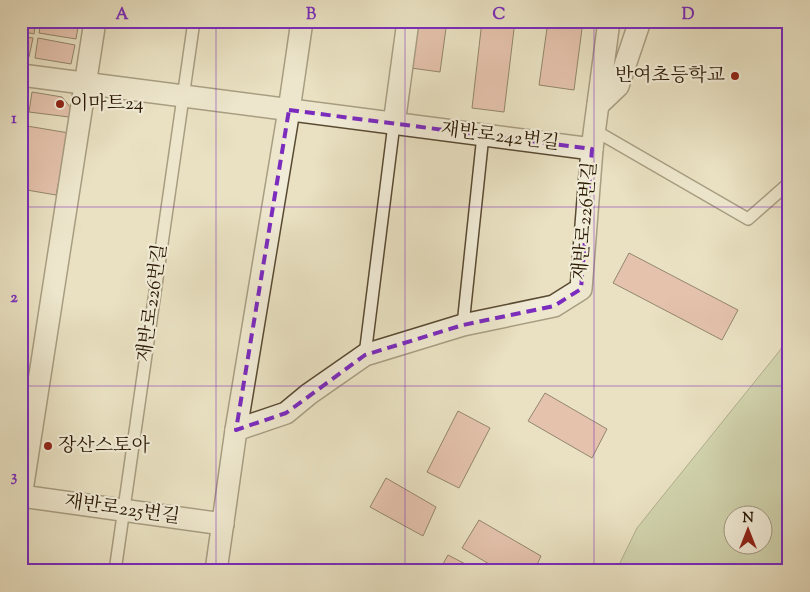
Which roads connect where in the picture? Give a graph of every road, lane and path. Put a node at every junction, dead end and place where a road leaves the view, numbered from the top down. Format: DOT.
graph roads {
  1 [pos="95,21"];
  2 [pos="194,21"];
  3 [pos="302,21"];
  4 [pos="408,21"];
  5 [pos="609,21"];
  6 [pos="640,21"];
  7 [pos="21,75"];
  8 [pos="86,84"];
  9 [pos="184,96"];
  10 [pos="598,105"];
  11 [pos="289,110"];
  12 [pos="394,124"];
  13 [pos="484,135"];
  14 [pos="593,140"];
  15 [pos="789,183"];
  16 [pos="463,325"];
  17 [pos="365,356"];
  18 [pos="236,430"];
  19 [pos="21,496"];
  20 [pos="123,510"];
  21 [pos="223,524"];
  22 [pos="115,571"];
  23 [pos="216,571"];
  1 -- 8 [label="street"];
  2 -- 9 [label="lane"];
  3 -- 11 [label="street"];
  4 -- 12 [label="street"];
  5 -- 10 [label="street"];
  6 -- 10 [label="street"];
  7 -- 8 [label="street, 재반로242번길"];
  8 -- 9 [label="street, 재반로242번길"];
  8 -- 19 [label="street"];
  9 -- 11 [label="street, 재반로242번길"];
  9 -- 20 [label="lane, 재반로226번길"];
  10 -- 14 [label="street"];
  11 -- 12 [label="street, 재반로242번길"];
  11 -- 18 [label="street"];
  12 -- 13 [label="street, 재반로242번길"];
  12 -- 17 [label="lane"];
  13 -- 14 [label="street, 재반로242번길"];
  13 -- 16 [label="lane"];
  14 -- 15 [label="lane"];
  14 -- 16 [label="street, 재반로226번길"];
  16 -- 17 [label="street, 재반로226번길"];
  17 -- 18 [label="street, 재반로226번길"];
  18 -- 21 [label="street"];
  19 -- 20 [label="street, 재반로225번길"];
  20 -- 21 [label="street, 재반로225번길"];
  20 -- 22 [label="lane, 재반로226번길"];
  21 -- 23 [label="street"];
}
